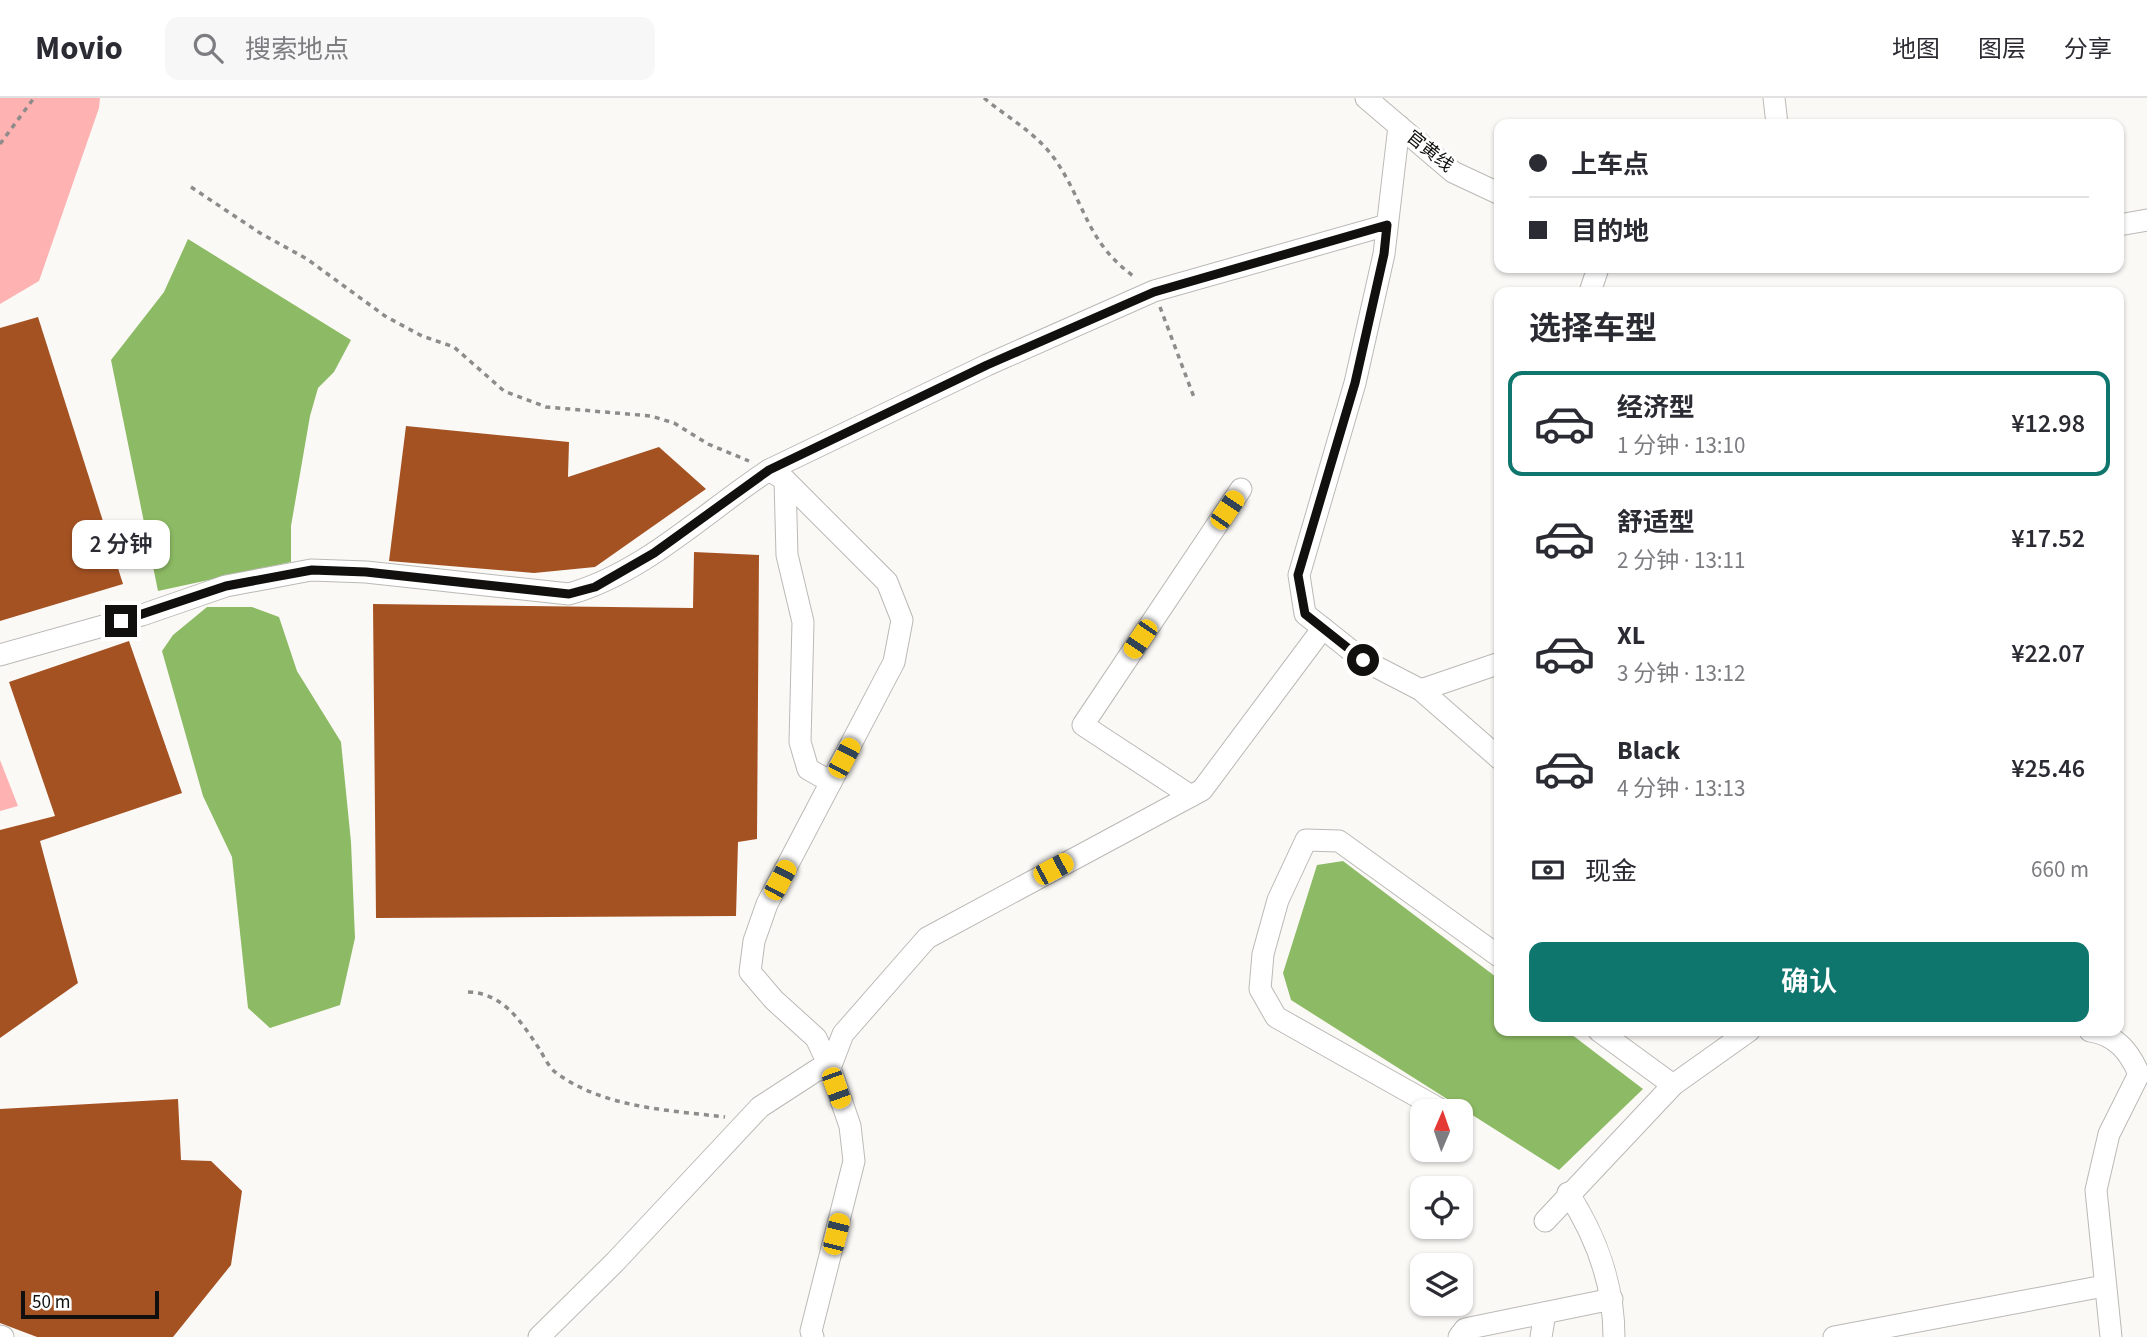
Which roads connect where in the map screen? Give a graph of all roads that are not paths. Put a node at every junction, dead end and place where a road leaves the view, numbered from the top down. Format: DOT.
graph roads {
  1 [pos="1366,98"];
  2 [pos="1774,98"];
  3 [pos="1776,119"];
  4 [pos="1399,126"];
  5 [pos="1494,191"];
  6 [pos="2147,220"];
  7 [pos="2124,224"];
  8 [pos="1387,225"];
  9 [pos="777,475"];
  10 [pos="1241,489"];
  11 [pos="1323,628"];
  12 [pos="0,655"];
  13 [pos="1494,665"];
  14 [pos="1421,690"];
  15 [pos="1494,754"];
  16 [pos="831,782"];
  17 [pos="1191,796"];
  18 [pos="1494,953"];
  19 [pos="1606,1036"];
  20 [pos="1742,1036"];
  21 [pos="2105,1036"];
  22 [pos="830,1068"];
  23 [pos="1673,1085"];
  24 [pos="1422,1099"];
  25 [pos="1568,1193"];
  26 [pos="1545,1221"];
  27 [pos="2104,1286"];
  28 [pos="1612,1298"];
  29 [pos="1545,1313"];
  30 [pos="539,1337"];
  31 [pos="813,1337"];
  32 [pos="1459,1337"];
  33 [pos="1541,1337"];
  34 [pos="1614,1337"];
  35 [pos="1833,1337"];
  36 [pos="2111,1337"];
  1 -- 4 [label="street, 官黄线"];
  2 -- 3 [label="street"];
  4 -- 5 [label="street, 官黄线"];
  4 -- 8 [label="street"];
  6 -- 7 [label="street"];
  8 -- 9 [label="street"];
  8 -- 11 [label="street"];
  9 -- 12 [label="street"];
  9 -- 16 [label="street"];
  9 -- 16 [label="street"];
  10 -- 17 [label="street"];
  11 -- 14 [label="street"];
  11 -- 17 [label="street"];
  13 -- 14 [label="street"];
  14 -- 15 [label="street"];
  16 -- 22 [label="street"];
  17 -- 22 [label="street"];
  18 -- 24 [label="street"];
  19 -- 23 [label="street"];
  20 -- 23 [label="street"];
  21 -- 27 [label="street"];
  22 -- 30 [label="street"];
  22 -- 31 [label="street"];
  23 -- 25 [label="street"];
  25 -- 26 [label="street"];
  25 -- 28 [label="street"];
  27 -- 35 [label="street"];
  27 -- 36 [label="street"];
  28 -- 29 [label="street"];
  28 -- 34 [label="street"];
  29 -- 32 [label="street"];
  29 -- 33 [label="street"];
}
